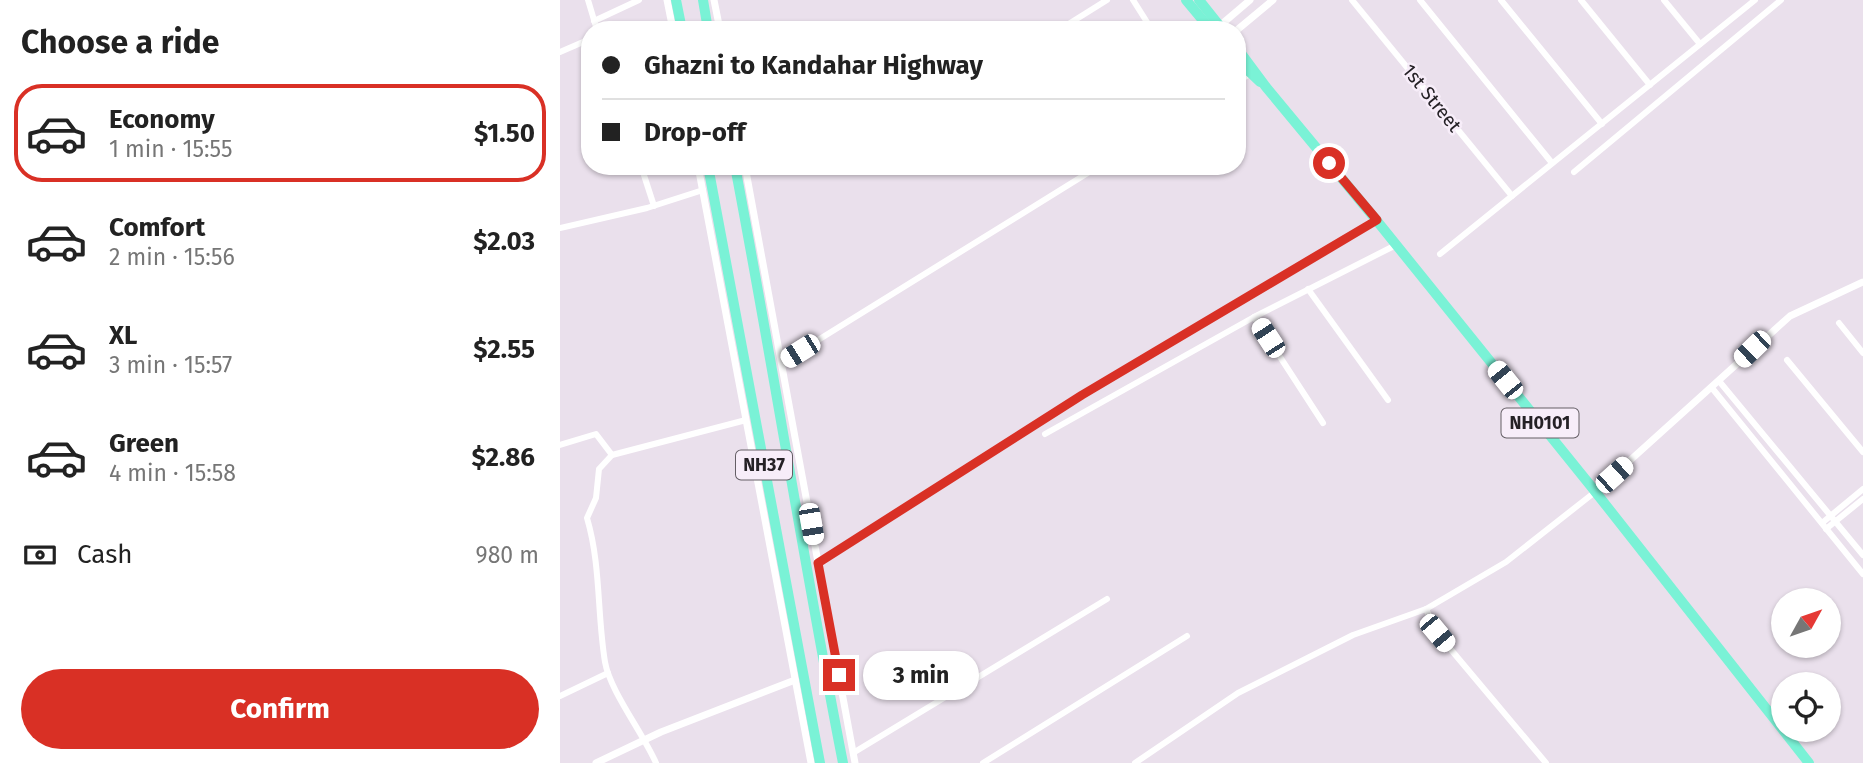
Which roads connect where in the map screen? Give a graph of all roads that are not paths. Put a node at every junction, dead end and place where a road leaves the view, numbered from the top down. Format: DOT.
graph roads {
  1 [pos="587,0"];
  2 [pos="639,0"];
  3 [pos="667,0"];
  4 [pos="676,0"];
  5 [pos="703,0"];
  6 [pos="714,0"];
  7 [pos="1107,0"];
  8 [pos="1133,0"];
  9 [pos="1186,0"];
  10 [pos="1199,0"];
  11 [pos="1250,0"];
  12 [pos="1273,0"];
  13 [pos="1352,0"];
  14 [pos="1420,0"];
  15 [pos="1501,0"];
  16 [pos="1581,0"];
  17 [pos="1664,0"];
  18 [pos="1755,0"];
  19 [pos="1781,0"];
  20 [pos="1746,3"];
  21 [pos="594,21"];
  22 [pos="671,21"];
  23 [pos="680,21"];
  24 [pos="706,21"];
  25 [pos="718,21"];
  26 [pos="1074,21"];
  27 [pos="1146,21"];
  28 [pos="1208,21"];
  29 [pos="1212,21"];
  30 [pos="1226,21"];
  31 [pos="1246,22"];
  32 [pos="581,43"];
  33 [pos="1700,44"];
  34 [pos="560,52"];
  35 [pos="1246,62"];
  36 [pos="1246,67"];
  37 [pos="1253,72"];
  38 [pos="1246,76"];
  39 [pos="1650,85"];
  40 [pos="1602,124"];
  41 [pos="1552,163"];
  42 [pos="1574,172"];
  43 [pos="644,175"];
  44 [pos="700,175"];
  45 [pos="710,175"];
  46 [pos="737,175"];
  47 [pos="747,175"];
  48 [pos="1084,175"];
  49 [pos="703,190"];
  50 [pos="1512,196"];
  51 [pos="654,206"];
  52 [pos="1377,220"];
  53 [pos="560,228"];
  54 [pos="1396,245"];
  55 [pos="1440,254"];
  56 [pos="1863,282"];
  57 [pos="1308,289"];
  58 [pos="1254,317"];
  59 [pos="1839,323"];
  60 [pos="1863,353"];
  61 [pos="1787,360"];
  62 [pos="781,363"];
  63 [pos="1719,381"];
  64 [pos="1712,388"];
  65 [pos="1388,400"];
  66 [pos="746,420"];
  67 [pos="1323,423"];
  68 [pos="1045,435"];
  69 [pos="560,445"];
  70 [pos="1863,452"];
  71 [pos="612,455"];
  72 [pos="1863,489"];
  73 [pos="1595,492"];
  74 [pos="1863,499"];
  75 [pos="1833,518"];
  76 [pos="1824,526"];
  77 [pos="1863,555"];
  78 [pos="818,563"];
  79 [pos="1863,574"];
  80 [pos="1107,599"];
  81 [pos="1426,609"];
  82 [pos="1187,636"];
  83 [pos="608,673"];
  84 [pos="795,680"];
  85 [pos="560,696"];
  86 [pos="646,740"];
  87 [pos="853,753"];
  88 [pos="596,763"];
  89 [pos="656,763"];
  90 [pos="811,763"];
  91 [pos="820,763"];
  92 [pos="843,763"];
  93 [pos="855,763"];
  94 [pos="984,763"];
  95 [pos="1135,763"];
  96 [pos="1546,763"];
  97 [pos="1809,763"];
  1 -- 21 [label="street"];
  2 -- 21 [label="street"];
  3 -- 22 [label="street"];
  4 -- 23 [label="highway"];
  5 -- 24 [label="highway"];
  6 -- 25 [label="street"];
  7 -- 26 [label="street"];
  8 -- 27 [label="street"];
  9 -- 28 [label="highway"];
  10 -- 29 [label="highway"];
  11 -- 30 [label="street"];
  12 -- 31 [label="street"];
  13 -- 50 [label="street, 1st Street"];
  14 -- 41 [label="street"];
  15 -- 40 [label="street"];
  16 -- 39 [label="street"];
  17 -- 33 [label="street"];
  18 -- 20 [label="street"];
  19 -- 42 [label="street"];
  20 -- 33 [label="street"];
  32 -- 34 [label="street"];
  33 -- 39 [label="street"];
  35 -- 37 [label="highway, NH0101"];
  36 -- 37 [label="highway, NH0101"];
  37 -- 38 [label="street"];
  37 -- 52 [label="highway, NH0101"];
  39 -- 40 [label="street"];
  40 -- 41 [label="street"];
  41 -- 50 [label="street"];
  43 -- 51 [label="street"];
  44 -- 49 [label="street"];
  45 -- 91 [label="highway, NH37"];
  46 -- 92 [label="highway, NH37"];
  47 -- 62 [label="street"];
  48 -- 62 [label="street"];
  49 -- 51 [label="street"];
  49 -- 66 [label="street"];
  50 -- 55 [label="street"];
  51 -- 53 [label="street"];
  52 -- 54 [label="highway, NH0101"];
  52 -- 78 [label="street"];
  54 -- 57 [label="street"];
  54 -- 73 [label="highway, NH0101"];
  56 -- 63 [label="street"];
  57 -- 58 [label="street"];
  57 -- 65 [label="street"];
  58 -- 67 [label="street"];
  58 -- 68 [label="street"];
  59 -- 60 [label="street"];
  61 -- 70 [label="street"];
  62 -- 78 [label="street"];
  63 -- 64 [label="street"];
  63 -- 75 [label="street"];
  64 -- 73 [label="street"];
  64 -- 76 [label="street"];
  66 -- 71 [label="street"];
  66 -- 84 [label="street"];
  69 -- 71 [label="street"];
  71 -- 83 [label="street"];
  72 -- 75 [label="street"];
  73 -- 81 [label="street"];
  73 -- 97 [label="highway, NH0101"];
  74 -- 75 [label="street"];
  75 -- 76 [label="street"];
  75 -- 77 [label="street"];
  76 -- 79 [label="street"];
  78 -- 87 [label="street"];
  80 -- 87 [label="street"];
  81 -- 95 [label="street"];
  81 -- 96 [label="street"];
  82 -- 94 [label="street"];
  83 -- 85 [label="street"];
  83 -- 86 [label="street"];
  84 -- 86 [label="street"];
  84 -- 90 [label="street"];
  86 -- 88 [label="street"];
  86 -- 89 [label="street"];
  87 -- 93 [label="street"];
}
